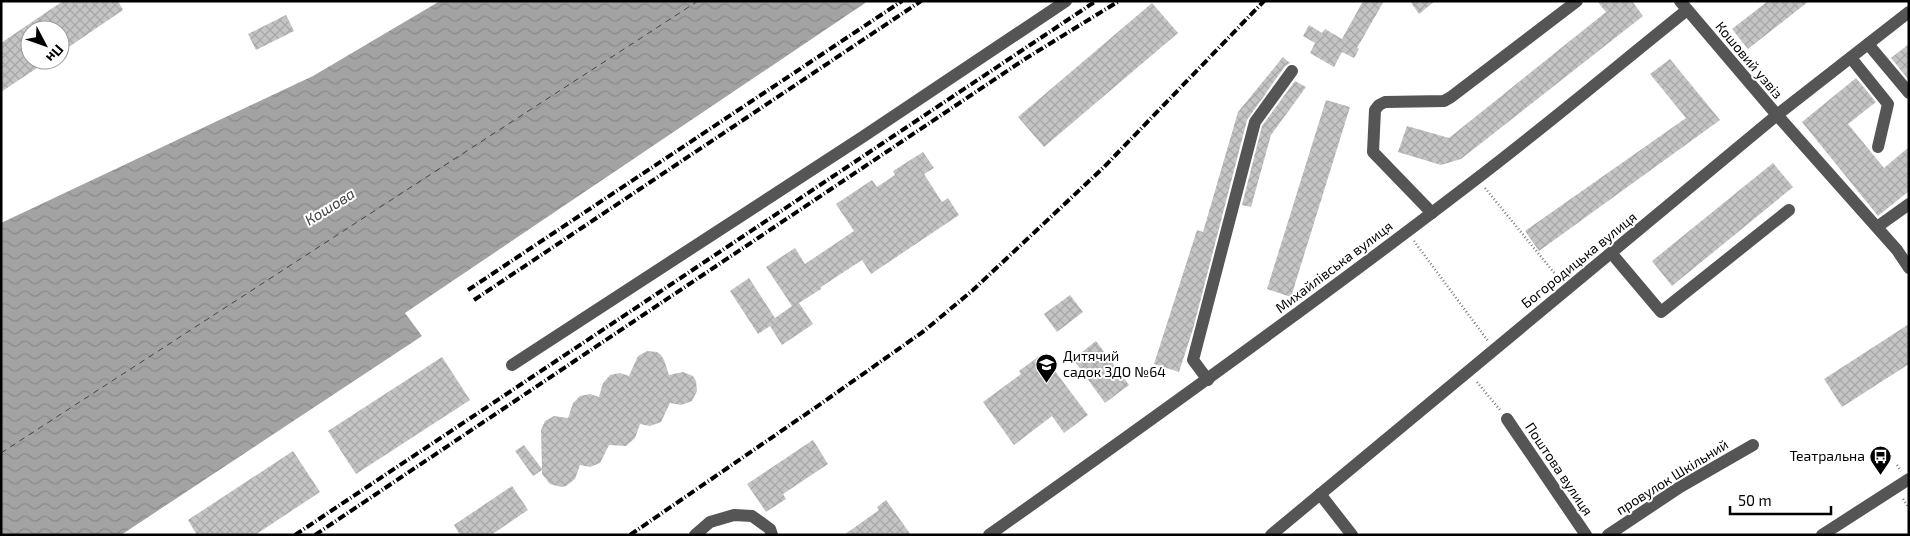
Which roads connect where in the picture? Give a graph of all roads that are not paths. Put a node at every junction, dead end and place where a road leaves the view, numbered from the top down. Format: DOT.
graph roads {
  1 [pos="1066,1"];
  2 [pos="1577,1"];
  3 [pos="1683,6"];
  4 [pos="1909,12"];
  5 [pos="1868,44"];
  6 [pos="1851,58"];
  7 [pos="1292,71"];
  8 [pos="1909,93"];
  9 [pos="1777,116"];
  10 [pos="1878,147"];
  11 [pos="1909,204"];
  12 [pos="1789,210"];
  13 [pos="1432,213"];
  14 [pos="1877,227"];
  15 [pos="1612,254"];
  16 [pos="1909,268"];
  17 [pos="512,364"];
  18 [pos="1208,380"];
  19 [pos="1507,419"];
  20 [pos="1753,445"];
  21 [pos="1909,479"];
  22 [pos="1320,494"];
  23 [pos="694,535"];
  24 [pos="772,535"];
  25 [pos="989,535"];
  26 [pos="1271,535"];
  27 [pos="1352,535"];
  28 [pos="1586,535"];
  29 [pos="1608,535"];
  30 [pos="1822,535"];
  1 -- 17 [label="street"];
  2 -- 13 [label="street"];
  3 -- 9 [label="street, Кошовий узвіз"];
  3 -- 13 [label="street, Михайлівська вулиця"];
  4 -- 5 [label="street, Богородицька вулиця"];
  5 -- 6 [label="street, Богородицька вулиця"];
  5 -- 8 [label="street"];
  6 -- 9 [label="street, Богородицька вулиця"];
  6 -- 10 [label="street"];
  7 -- 18 [label="street"];
  9 -- 14 [label="street, Кошовий узвіз"];
  9 -- 15 [label="street, Богородицька вулиця"];
  11 -- 14 [label="street"];
  12 -- 15 [label="street"];
  13 -- 18 [label="street, Михайлівська вулиця"];
  14 -- 16 [label="street, Кошовий узвіз"];
  15 -- 22 [label="street, Богородицька вулиця"];
  18 -- 25 [label="street, Михайлівська вулиця"];
  19 -- 28 [label="street, Поштова вулиця"];
  20 -- 29 [label="street, провулок Шкільний"];
  21 -- 30 [label="street"];
  22 -- 26 [label="street, Богородицька вулиця"];
  22 -- 27 [label="street"];
  23 -- 24 [label="street"];
}
